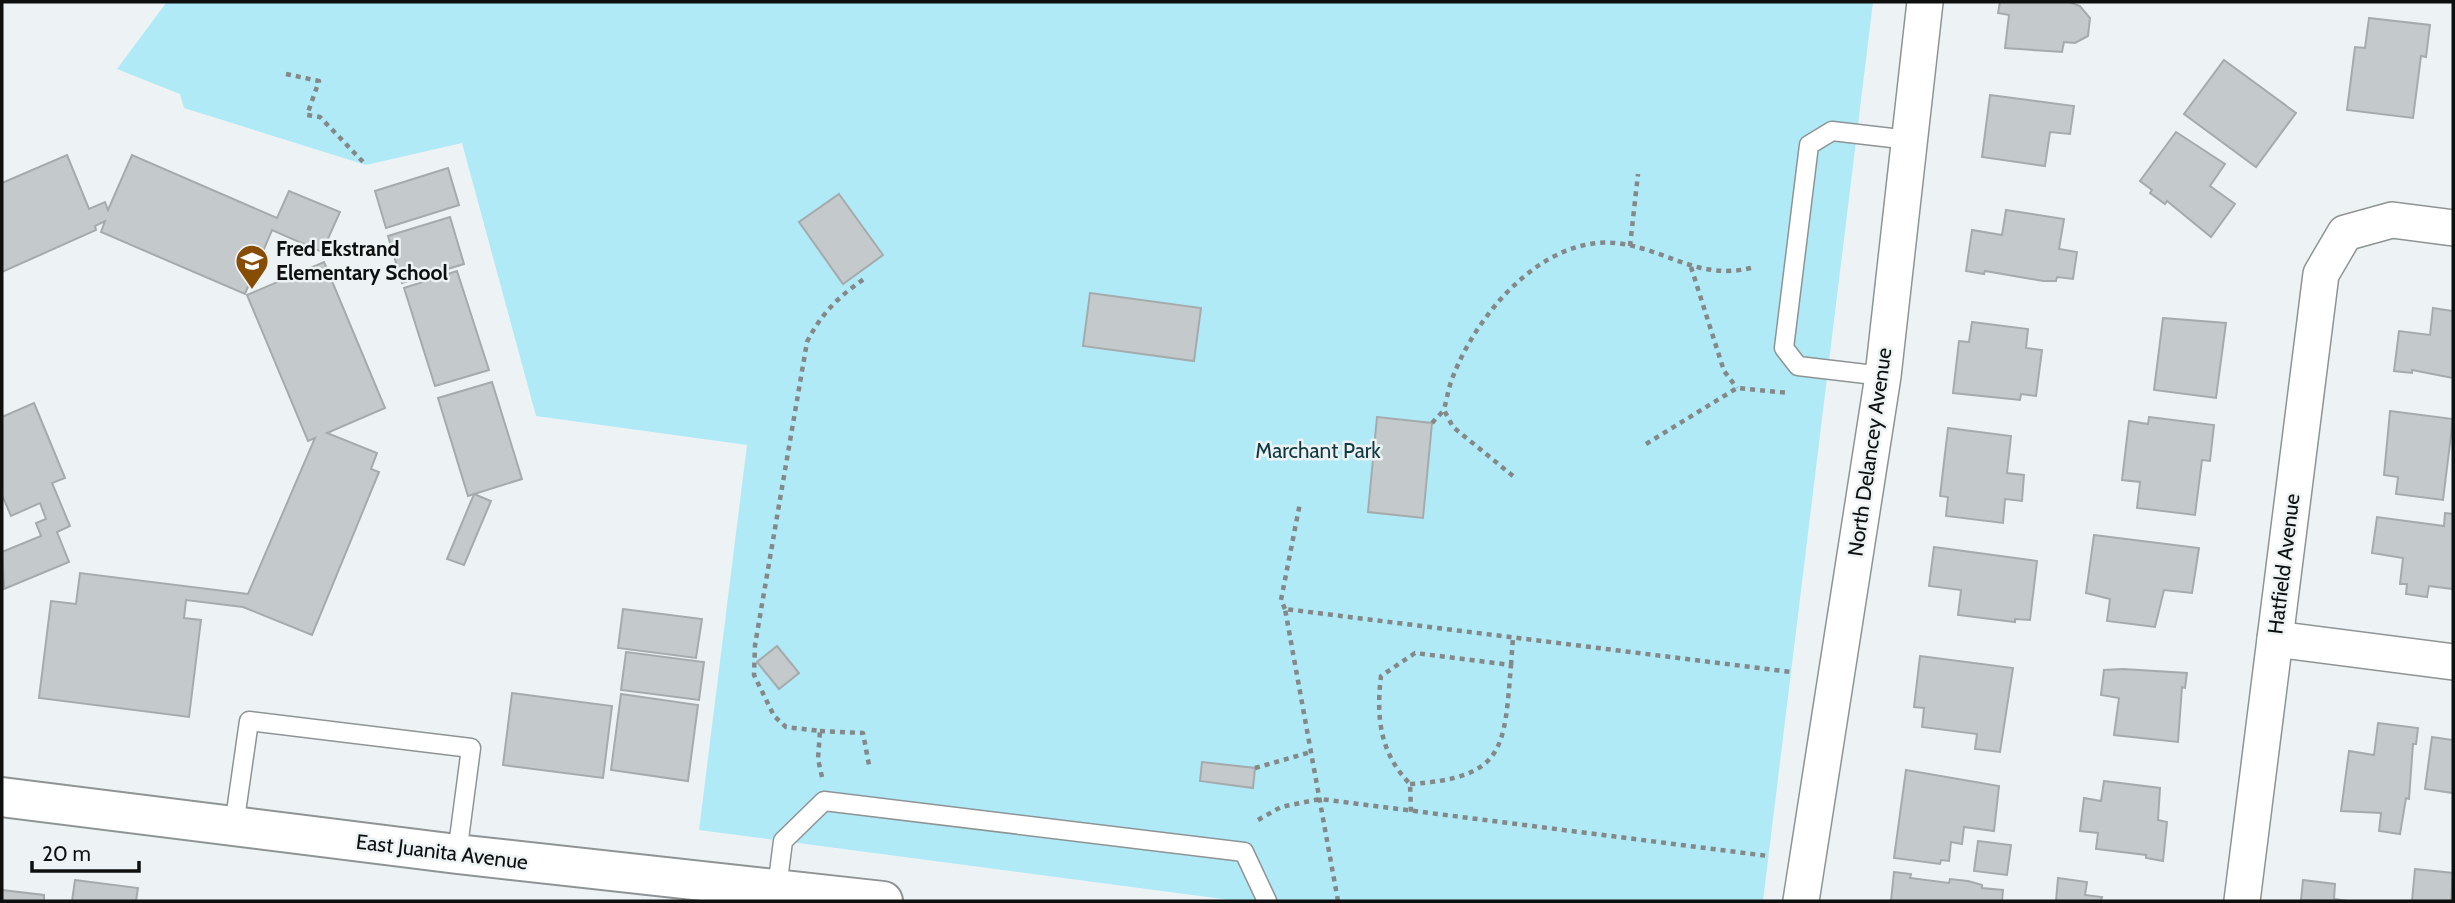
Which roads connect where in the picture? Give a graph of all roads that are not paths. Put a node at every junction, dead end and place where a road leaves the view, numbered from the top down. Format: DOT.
graph roads {
  1 [pos="1925,2"];
  2 [pos="1909,140"];
  3 [pos="2453,228"];
  4 [pos="1883,376"];
  5 [pos="2275,639"];
  6 [pos="2453,662"];
  7 [pos="2,797"];
  8 [pos="234,826"];
  9 [pos="457,855"];
  10 [pos="777,888"];
  11 [pos="883,901"];
  12 [pos="1267,901"];
  13 [pos="1801,901"];
  14 [pos="2242,901"];
  1 -- 2 [label="street, North Delancey Avenue"];
  2 -- 4 [label="street, North Delancey Avenue"];
  2 -- 4 [label="lane"];
  3 -- 5 [label="street, Hatfield Avenue"];
  4 -- 13 [label="street, North Delancey Avenue"];
  5 -- 6 [label="street"];
  5 -- 14 [label="street, Hatfield Avenue"];
  7 -- 8 [label="street, East Juanita Avenue"];
  8 -- 9 [label="street, East Juanita Avenue"];
  8 -- 9 [label="lane"];
  9 -- 10 [label="street, East Juanita Avenue"];
  10 -- 11 [label="street, East Juanita Avenue"];
  10 -- 12 [label="lane"];
}
